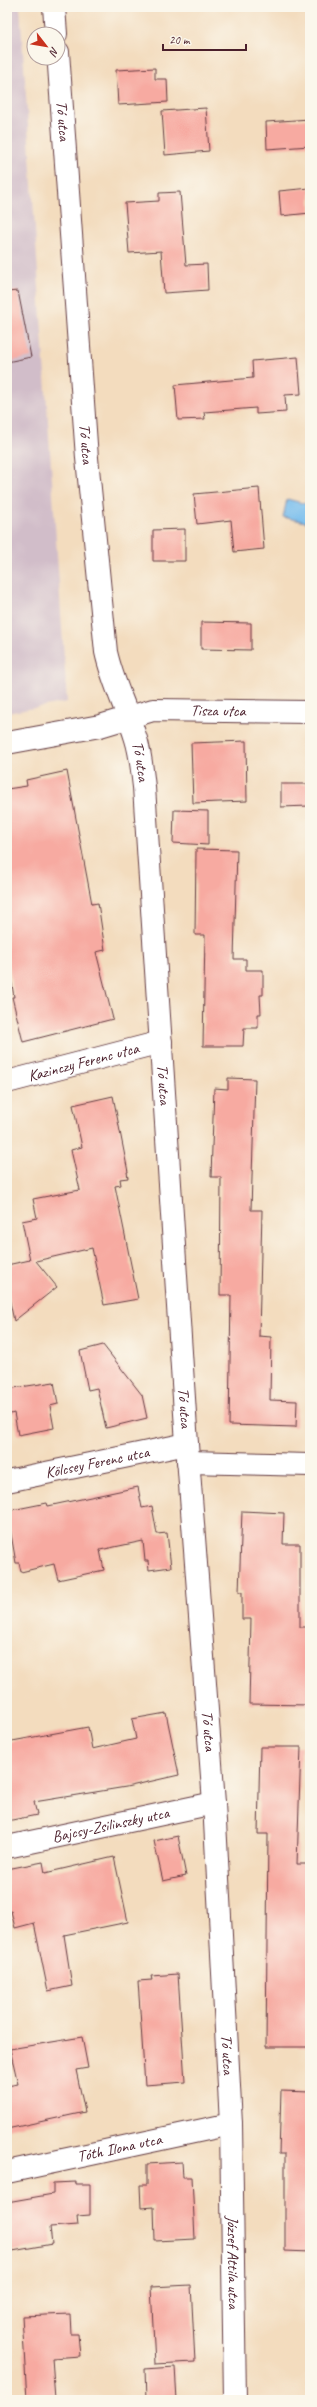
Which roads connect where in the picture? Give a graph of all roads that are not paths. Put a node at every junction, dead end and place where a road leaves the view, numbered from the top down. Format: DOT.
graph roads {
  1 [pos="54,7"];
  2 [pos="55,26"];
  3 [pos="59,66"];
  4 [pos="310,712"];
  5 [pos="128,717"];
  6 [pos="7,742"];
  7 [pos="161,1042"];
  8 [pos="7,1082"];
  9 [pos="188,1453"];
  10 [pos="310,1465"];
  11 [pos="7,1481"];
  12 [pos="214,1803"];
  13 [pos="7,1847"];
  14 [pos="231,2124"];
  15 [pos="7,2172"];
  16 [pos="235,2400"];
  1 -- 2 [label="street"];
  3 -- 5 [label="street, Tó utca"];
  4 -- 5 [label="street, Tisza utca"];
  5 -- 6 [label="street, Tisza utca"];
  5 -- 7 [label="street, Tó utca"];
  7 -- 8 [label="street, Kazinczy Ferenc utca"];
  7 -- 9 [label="street, Tó utca"];
  9 -- 10 [label="street, Kölcsey Ferenc utca"];
  9 -- 11 [label="street, Kölcsey Ferenc utca"];
  9 -- 12 [label="street, Tó utca"];
  12 -- 13 [label="street, Bajcsy-Zsilinszky utca"];
  12 -- 14 [label="street, Tó utca"];
  14 -- 15 [label="street, Tóth Ilona utca"];
  14 -- 16 [label="street, József Attila utca"];
}
